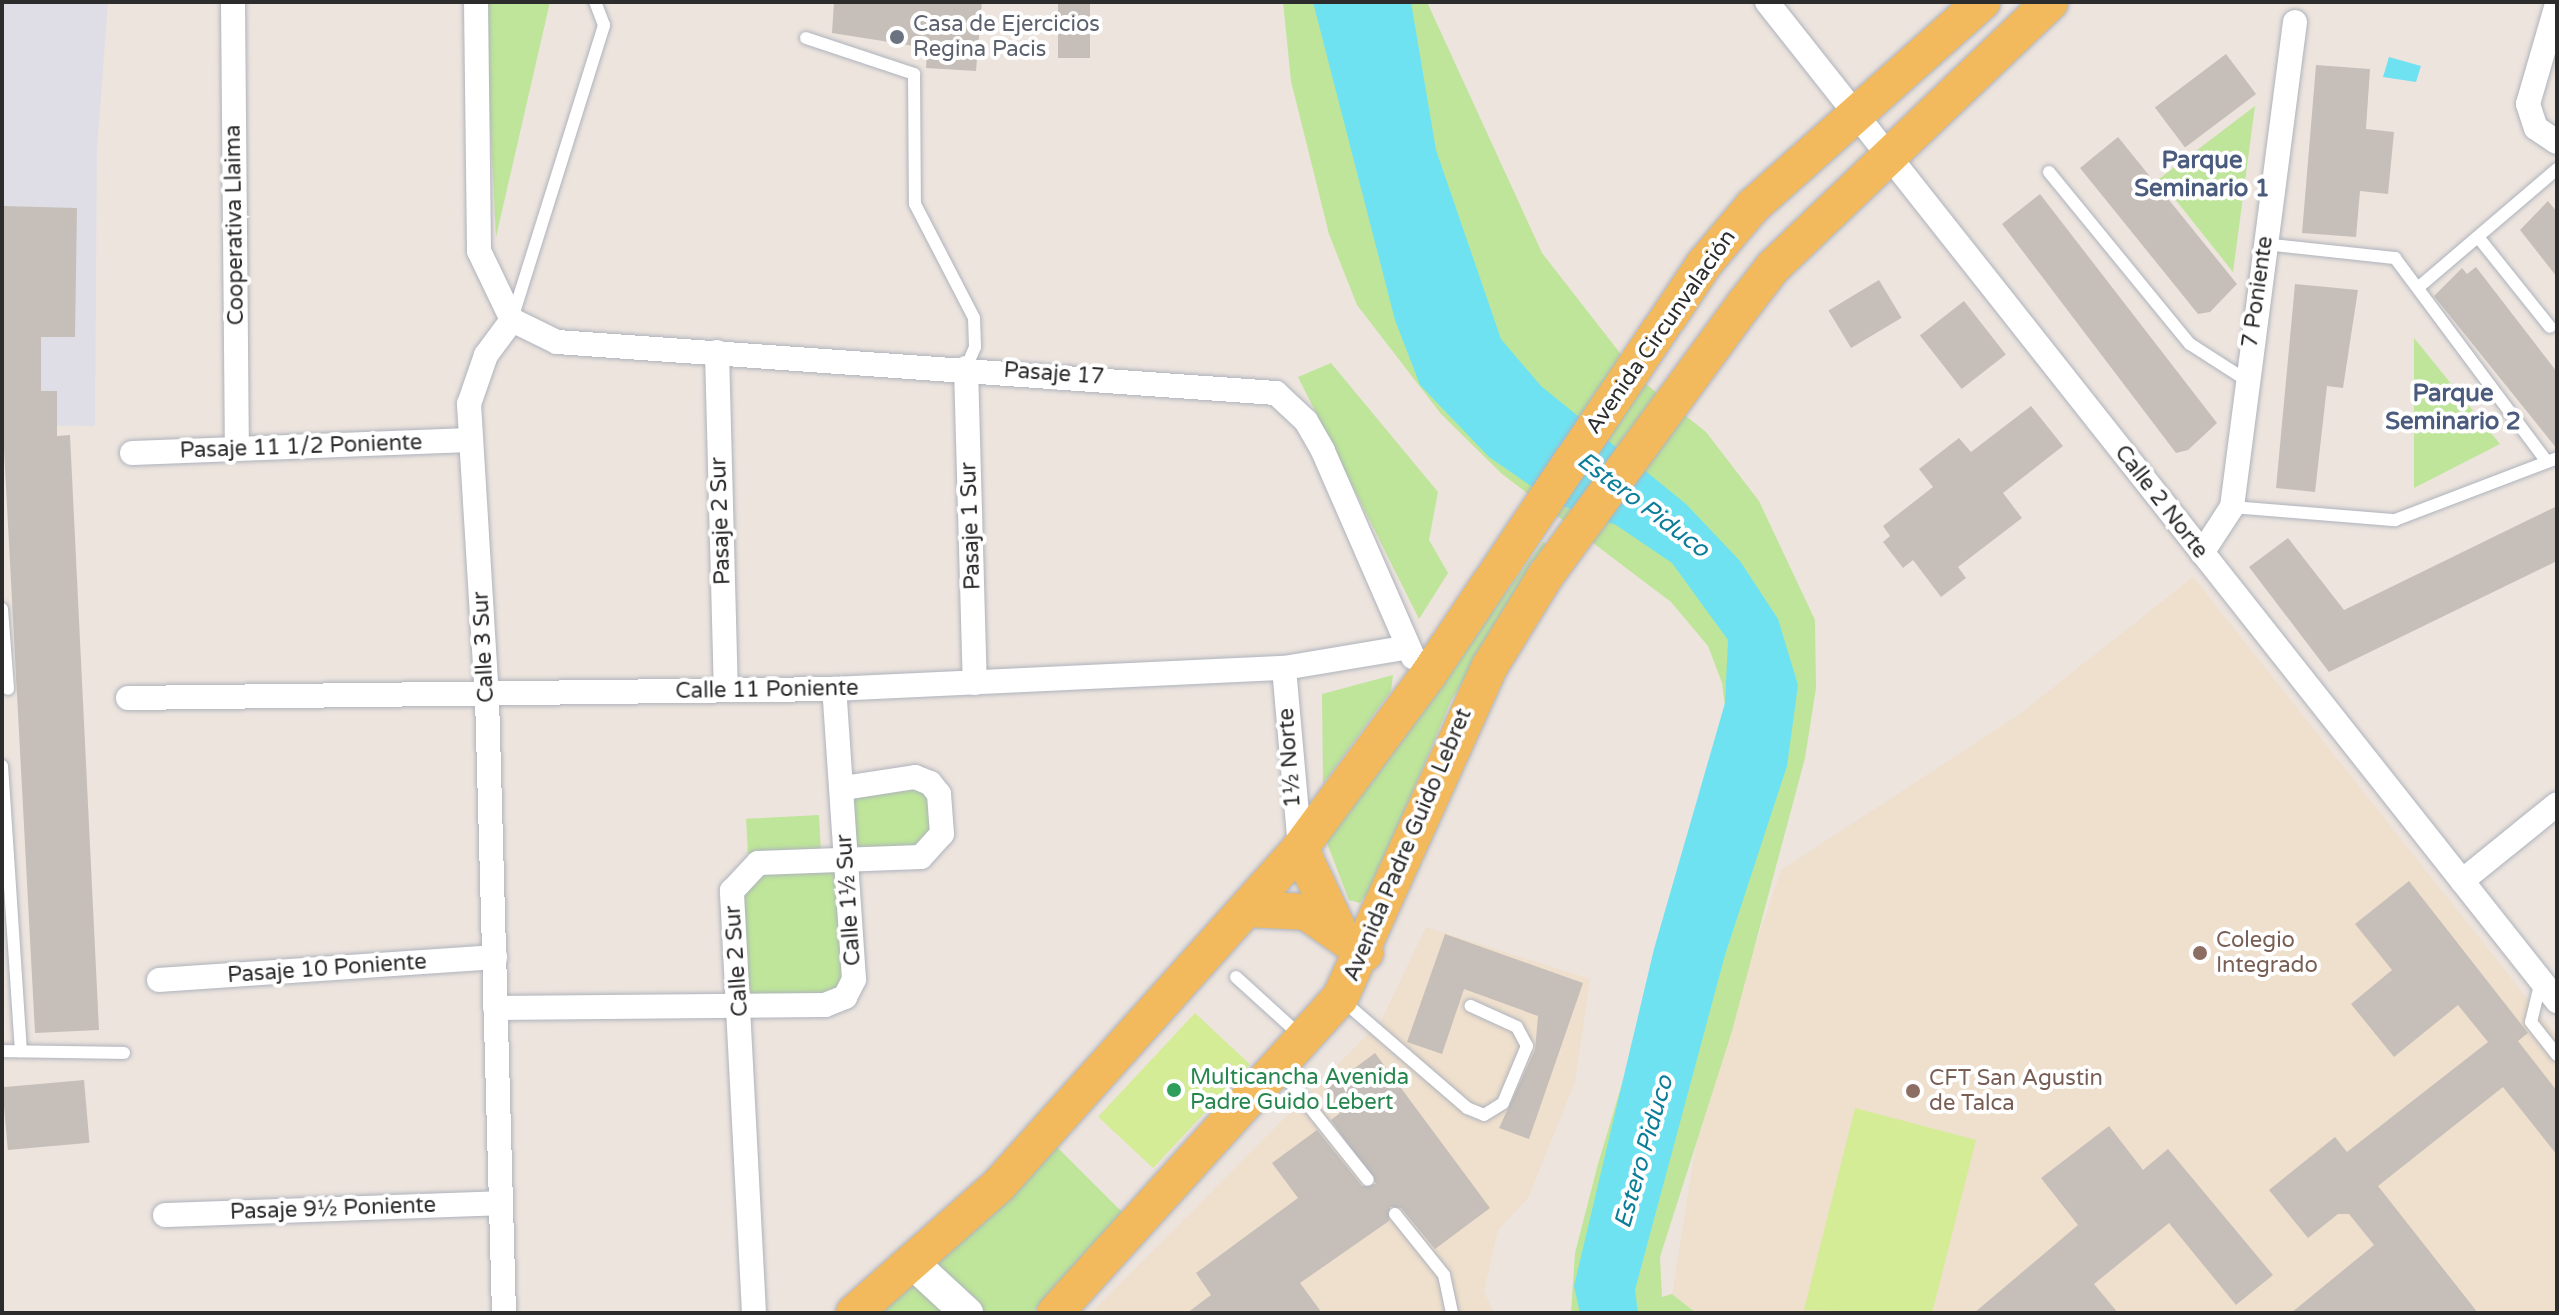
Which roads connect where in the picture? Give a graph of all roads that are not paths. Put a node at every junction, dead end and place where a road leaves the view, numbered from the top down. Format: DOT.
graph roads {
  1 [pos="233,2"];
  2 [pos="476,2"];
  3 [pos="595,2"];
  4 [pos="1767,2"];
  5 [pos="1982,2"];
  6 [pos="2050,2"];
  7 [pos="2557,4"];
  8 [pos="2295,22"];
  9 [pos="806,38"];
  10 [pos="1853,118"];
  11 [pos="2557,142"];
  12 [pos="1886,157"];
  13 [pos="2557,169"];
  14 [pos="2049,172"];
  15 [pos="2478,237"];
  16 [pos="2264,244"];
  17 [pos="2420,286"];
  18 [pos="512,320"];
  19 [pos="2550,327"];
  20 [pos="717,352"];
  21 [pos="966,368"];
  22 [pos="2246,380"];
  23 [pos="471,440"];
  24 [pos="237,449"];
  25 [pos="132,453"];
  26 [pos="2552,460"];
  27 [pos="2232,507"];
  28 [pos="2202,553"];
  29 [pos="2,609"];
  30 [pos="1404,648"];
  31 [pos="1284,668"];
  32 [pos="1428,675"];
  33 [pos="975,683"];
  34 [pos="8,689"];
  35 [pos="834,689"];
  36 [pos="726,690"];
  37 [pos="487,697"];
  38 [pos="128,698"];
  39 [pos="2,766"];
  40 [pos="843,788"];
  41 [pos="2557,804"];
  42 [pos="1300,848"];
  43 [pos="846,863"];
  44 [pos="2462,881"];
  45 [pos="1249,909"];
  46 [pos="1336,925"];
  47 [pos="1365,953"];
  48 [pos="495,957"];
  49 [pos="1236,977"];
  50 [pos="159,980"];
  51 [pos="2541,981"];
  52 [pos="1340,998"];
  53 [pos="2557,1001"];
  54 [pos="741,1005"];
  55 [pos="1471,1006"];
  56 [pos="495,1008"];
  57 [pos="1307,1042"];
  58 [pos="2,1051"];
  59 [pos="21,1051"];
  60 [pos="124,1053"];
  61 [pos="2557,1055"];
  62 [pos="1281,1071"];
  63 [pos="1368,1180"];
  64 [pos="501,1203"];
  65 [pos="1395,1214"];
  66 [pos="165,1215"];
  67 [pos="915,1265"];
  68 [pos="504,1313"];
  69 [pos="754,1313"];
  70 [pos="854,1313"];
  71 [pos="967,1313"];
  72 [pos="1055,1313"];
  73 [pos="1452,1313"];
  1 -- 24 [label="street, Cooperativa Llaima"];
  2 -- 18 [label="street"];
  3 -- 18 [label="lane"];
  4 -- 10 [label="street, Calle 2 Norte"];
  5 -- 10 [label="main road, Avenida Circunvalación"];
  6 -- 12 [label="main road"];
  7 -- 11 [label="street"];
  8 -- 16 [label="street, 7 Poniente"];
  9 -- 21 [label="lane"];
  10 -- 12 [label="street, Calle 2 Norte"];
  10 -- 32 [label="main road, Avenida Circunvalación"];
  12 -- 28 [label="street, Calle 2 Norte"];
  12 -- 47 [label="main road, Avenida Padre Guido Lebret"];
  13 -- 15 [label="lane"];
  14 -- 22 [label="lane"];
  15 -- 17 [label="lane"];
  15 -- 19 [label="lane"];
  16 -- 17 [label="lane"];
  16 -- 22 [label="street, 7 Poniente"];
  17 -- 26 [label="lane"];
  18 -- 20 [label="street, Pasaje 17"];
  18 -- 23 [label="street, Calle 3 Sur"];
  20 -- 21 [label="street, Pasaje 17"];
  20 -- 36 [label="street, Pasaje 2 Sur"];
  21 -- 30 [label="street, Pasaje 17"];
  21 -- 33 [label="street, Pasaje 1 Sur"];
  22 -- 27 [label="street, 7 Poniente"];
  23 -- 24 [label="street, Pasaje 11 1/2 Poniente"];
  23 -- 37 [label="street, Calle 3 Sur"];
  24 -- 25 [label="street, Pasaje 11 1/2 Poniente"];
  26 -- 27 [label="lane"];
  27 -- 28 [label="street, 7 Poniente"];
  28 -- 44 [label="street, Calle 2 Norte"];
  29 -- 34 [label="lane"];
  30 -- 31 [label="street, Calle 11 Poniente"];
  30 -- 32 [label="street, Pasaje 17"];
  31 -- 33 [label="street, Calle 11 Poniente"];
  31 -- 42 [label="street, 1½ Norte"];
  32 -- 42 [label="main road"];
  33 -- 35 [label="street, Calle 11 Poniente"];
  35 -- 36 [label="street, Calle 11 Poniente"];
  35 -- 40 [label="street, Calle 1½ Sur"];
  36 -- 37 [label="street, Calle 11 Poniente"];
  37 -- 38 [label="street, Calle 11 Poniente"];
  37 -- 48 [label="street, Calle 3 Sur"];
  39 -- 59 [label="lane"];
  40 -- 43 [label="street, Calle 1½ Sur"];
  40 -- 43 [label="street, Calle 2 Sur"];
  41 -- 44 [label="street"];
  42 -- 45 [label="main road"];
  42 -- 46 [label="main road"];
  43 -- 54 [label="street, Calle 2 Sur"];
  43 -- 54 [label="street, Calle 1½ Sur"];
  44 -- 51 [label="street, Calle 2 Norte"];
  45 -- 46 [label="main road"];
  45 -- 67 [label="main road"];
  46 -- 47 [label="main road"];
  47 -- 52 [label="main road, Avenida Padre Guido Lebret"];
  48 -- 50 [label="street, Pasaje 10 Poniente"];
  48 -- 56 [label="street, Calle 3 Sur"];
  49 -- 57 [label="lane"];
  51 -- 53 [label="street, Calle 2 Norte"];
  51 -- 61 [label="lane"];
  52 -- 55 [label="lane"];
  52 -- 57 [label="main road, Avenida Padre Guido Lebret"];
  54 -- 56 [label="street, Calle 1½ Sur"];
  54 -- 69 [label="street, Calle 2 Sur"];
  56 -- 64 [label="street, Calle 3 Sur"];
  57 -- 62 [label="main road, Avenida Padre Guido Lebret"];
  58 -- 59 [label="lane"];
  59 -- 60 [label="lane"];
  62 -- 63 [label="lane"];
  62 -- 72 [label="main road, Avenida Padre Guido Lebret"];
  64 -- 66 [label="street, Pasaje 9½ Poniente"];
  64 -- 68 [label="street, Calle 3 Sur"];
  65 -- 73 [label="lane"];
  67 -- 70 [label="main road"];
  67 -- 71 [label="street"];
}
